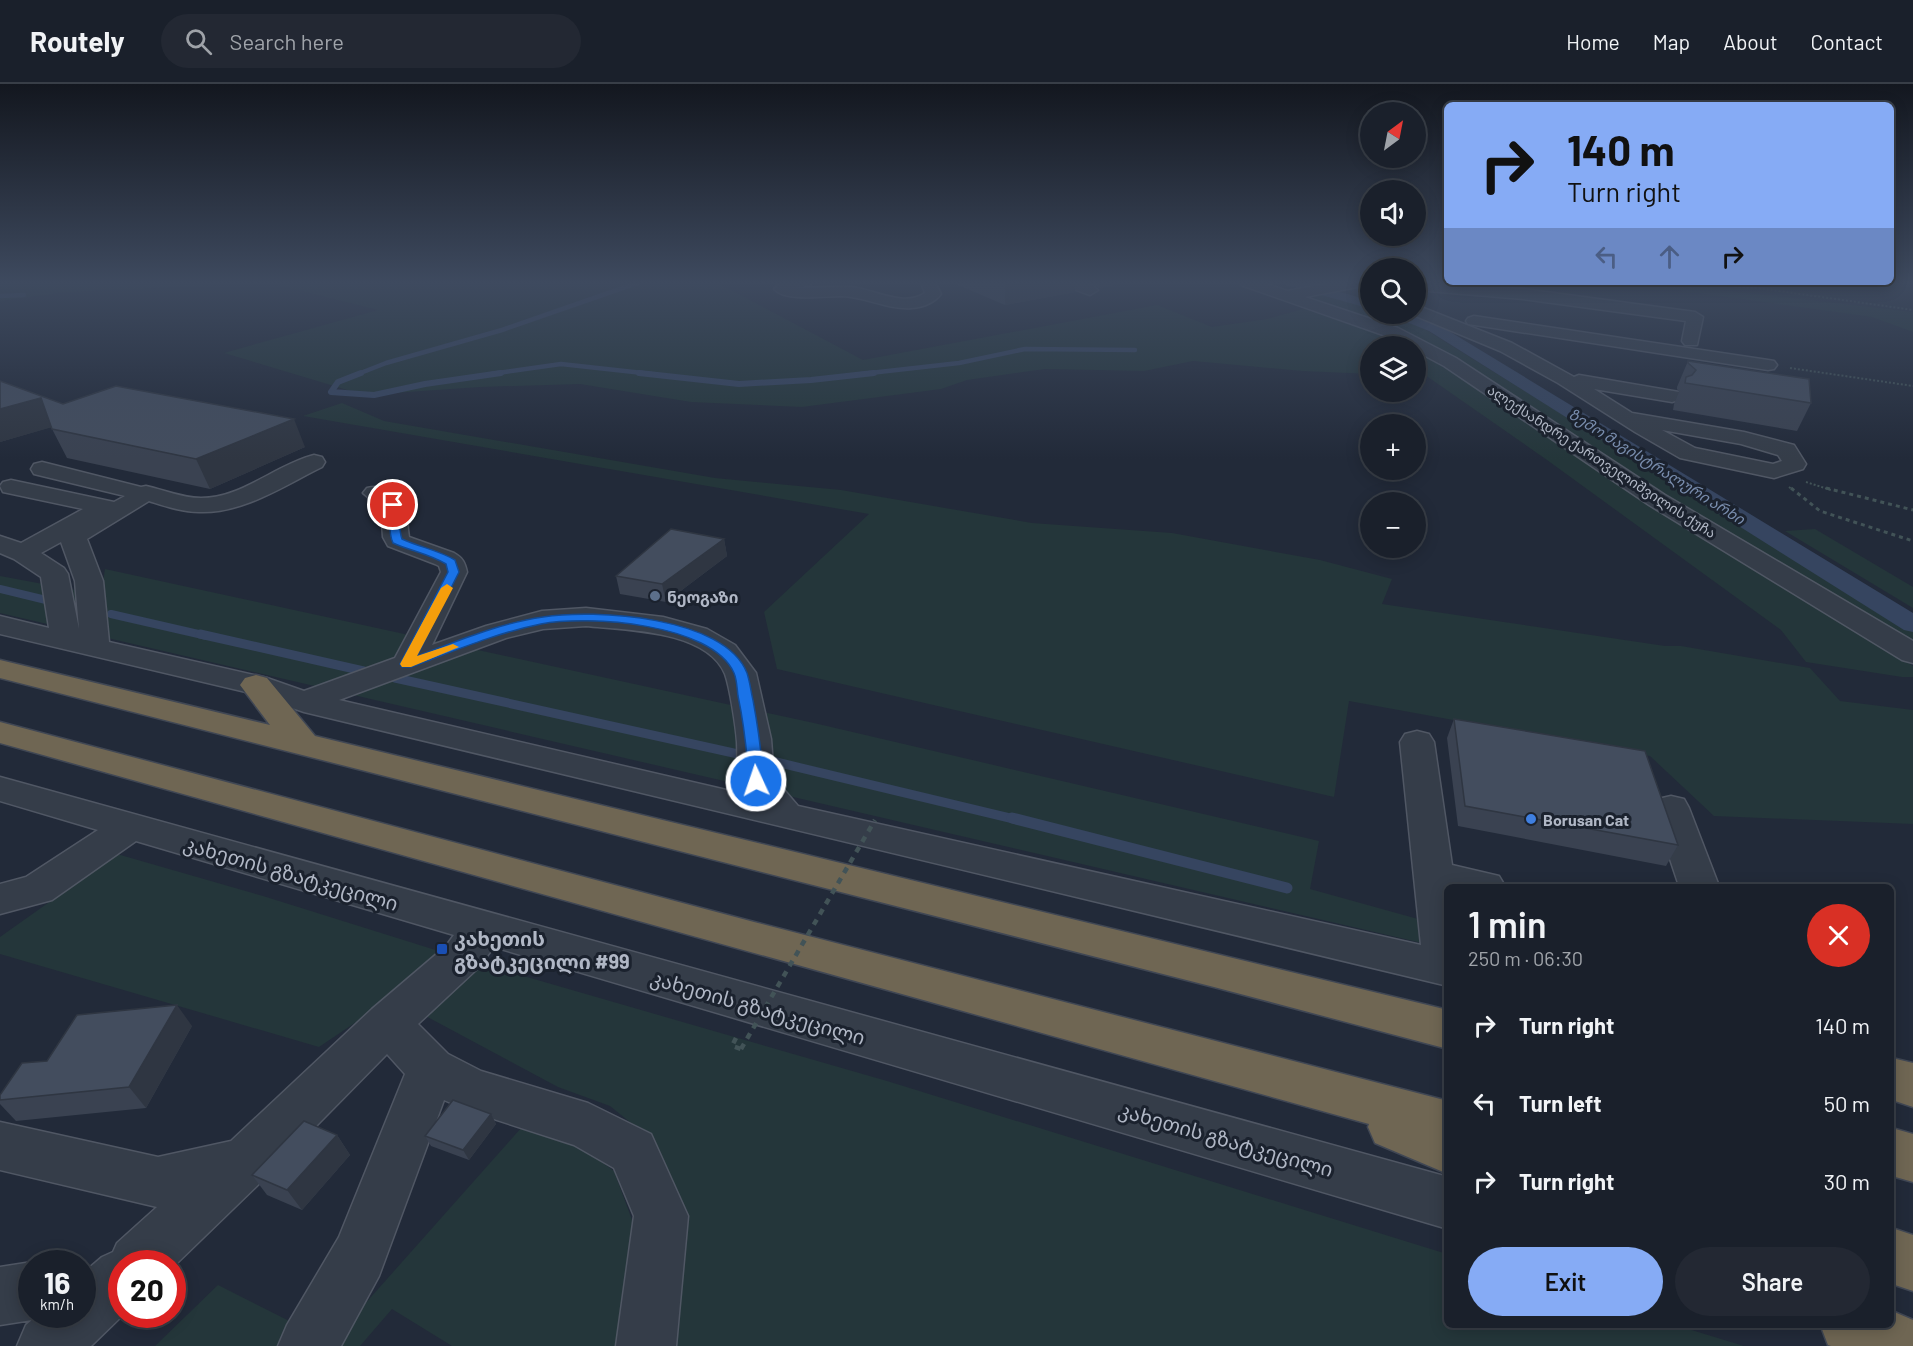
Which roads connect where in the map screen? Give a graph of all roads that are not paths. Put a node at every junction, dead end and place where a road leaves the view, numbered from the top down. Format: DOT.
graph roads {
  1 [pos="1409,341"];
  2 [pos="1493,341"];
  3 [pos="1606,341"];
  4 [pos="1768,365"];
  5 [pos="1566,379"];
  6 [pos="1672,396"];
  7 [pos="314,462"];
  8 [pos="42,469"];
  9 [pos="1774,471"];
  10 [pos="11,487"];
  11 [pos="146,493"];
  12 [pos="375,493"];
  13 [pos="12,549"];
  14 [pos="0,625"];
  15 [pos="80,644"];
  16 [pos="1913,654"];
  17 [pos="407,664"];
  18 [pos="0,669"];
  19 [pos="256,685"];
  20 [pos="304,702"];
  21 [pos="0,732"];
  22 [pos="1417,742"];
  23 [pos="304,745"];
  24 [pos="0,789"];
  25 [pos="1671,808"];
  26 [pos="785,815"];
  27 [pos="130,827"];
  28 [pos="1433,876"];
  29 [pos="1475,884"];
  30 [pos="1698,884"];
  31 [pos="0,899"];
  32 [pos="484,929"];
  33 [pos="1444,958"];
  34 [pos="1214,970"];
  35 [pos="1444,980"];
  36 [pos="1444,981"];
  37 [pos="388,1023"];
  38 [pos="1444,1029"];
  39 [pos="431,1069"];
  40 [pos="1276,1076"];
  41 [pos="1894,1080"];
  42 [pos="1913,1085"];
  43 [pos="1444,1124"];
  44 [pos="0,1146"];
  45 [pos="1444,1148"];
  46 [pos="1894,1153"];
  47 [pos="1913,1158"];
  48 [pos="246,1162"];
  49 [pos="1444,1202"];
  50 [pos="151,1250"];
  51 [pos="1894,1257"];
  52 [pos="1913,1263"];
  53 [pos="108,1289"];
  54 [pos="18,1293"];
  55 [pos="0,1296"];
  56 [pos="96,1301"];
  57 [pos="1894,1324"];
  58 [pos="1913,1325"];
  59 [pos="66,1328"];
  60 [pos="1859,1328"];
  61 [pos="46,1346"];
  62 [pos="308,1346"];
  63 [pos="646,1346"];
  64 [pos="1904,1346"];
  1 -- 16 [label="street, ალექსანდრე ქართველიშვილის ქუჩა"];
  2 -- 5 [label="street"];
  3 -- 4 [label="street"];
  5 -- 6 [label="street"];
  5 -- 9 [label="street"];
  7 -- 11 [label="street"];
  8 -- 11 [label="street"];
  10 -- 13 [label="street"];
  11 -- 15 [label="street"];
  12 -- 17 [label="street"];
  13 -- 15 [label="street"];
  14 -- 15 [label="street"];
  15 -- 19 [label="street"];
  17 -- 20 [label="street"];
  17 -- 26 [label="street"];
  18 -- 23 [label="highway"];
  19 -- 20 [label="street"];
  19 -- 23 [label="highway"];
  20 -- 26 [label="street"];
  21 -- 40 [label="highway"];
  22 -- 28 [label="street"];
  23 -- 34 [label="highway"];
  24 -- 27 [label="street, კახეთის გზატკეცილი"];
  25 -- 30 [label="street"];
  26 -- 35 [label="street"];
  27 -- 31 [label="street"];
  27 -- 32 [label="street, კახეთის გზატკეცილი"];
  28 -- 29 [label="street"];
  28 -- 33 [label="street"];
  32 -- 37 [label="street"];
  32 -- 49 [label="street, კახეთის გზატკეცილი"];
  34 -- 36 [label="highway"];
  34 -- 38 [label="highway"];
  37 -- 39 [label="street"];
  37 -- 48 [label="street"];
  39 -- 62 [label="street"];
  39 -- 63 [label="street"];
  40 -- 43 [label="highway"];
  40 -- 45 [label="highway"];
  41 -- 42 [label="highway"];
  44 -- 48 [label="street"];
  46 -- 47 [label="highway"];
  48 -- 50 [label="street"];
  51 -- 52 [label="highway"];
  53 -- 56 [label="street"];
  54 -- 55 [label="street"];
  57 -- 58 [label="highway"];
  59 -- 61 [label="street"];
  60 -- 64 [label="highway"];
}
